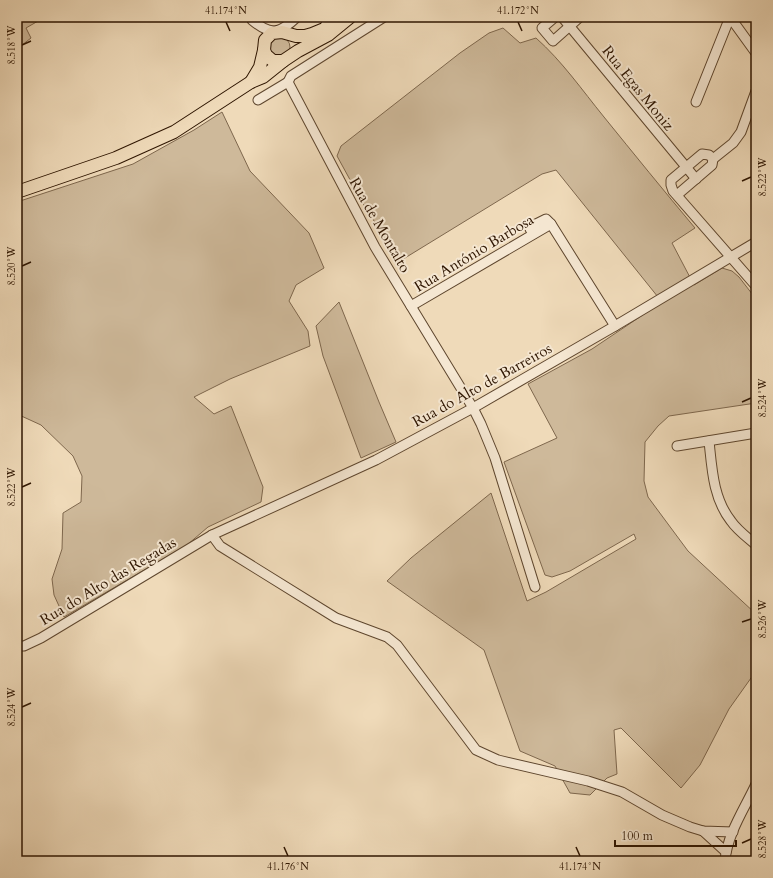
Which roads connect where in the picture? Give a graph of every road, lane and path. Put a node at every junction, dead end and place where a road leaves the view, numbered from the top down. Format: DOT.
graph roads {
  1 [pos="297,17"];
  2 [pos="329,17"];
  3 [pos="384,17"];
  4 [pos="555,17"];
  5 [pos="562,17"];
  6 [pos="580,17"];
  7 [pos="730,17"];
  8 [pos="251,18"];
  9 [pos="348,19"];
  10 [pos="570,26"];
  11 [pos="284,30"];
  12 [pos="326,32"];
  13 [pos="264,47"];
  14 [pos="336,48"];
  15 [pos="756,53"];
  16 [pos="287,58"];
  17 [pos="251,82"];
  18 [pos="288,82"];
  19 [pos="756,91"];
  20 [pos="258,100"];
  21 [pos="696,102"];
  22 [pos="713,159"];
  23 [pos="686,167"];
  24 [pos="696,179"];
  25 [pos="17,192"];
  26 [pos="677,195"];
  27 [pos="756,242"];
  28 [pos="730,258"];
  29 [pos="756,286"];
  30 [pos="411,306"];
  31 [pos="615,326"];
  32 [pos="473,408"];
  33 [pos="756,433"];
  34 [pos="709,441"];
  35 [pos="677,446"];
  36 [pos="212,535"];
  37 [pos="756,545"];
  38 [pos="535,587"];
  39 [pos="17,646"];
  40 [pos="756,784"];
  41 [pos="703,830"];
  42 [pos="733,832"];
  43 [pos="725,856"];
  1 -- 11 [label="street"];
  2 -- 12 [label="street"];
  3 -- 14 [label="street"];
  4 -- 10 [label="street"];
  5 -- 10 [label="street, Rua Egas Moniz"];
  6 -- 10 [label="street"];
  7 -- 15 [label="street"];
  7 -- 21 [label="street"];
  8 -- 11 [label="street"];
  8 -- 13 [label="street"];
  9 -- 12 [label="main road"];
  10 -- 23 [label="street, Rua Egas Moniz"];
  11 -- 12 [label="main road"];
  11 -- 13 [label="main road"];
  11 -- 16 [label="main road"];
  12 -- 14 [label="street"];
  12 -- 16 [label="main road"];
  13 -- 16 [label="main road"];
  13 -- 17 [label="main road"];
  14 -- 18 [label="street"];
  16 -- 17 [label="main road"];
  17 -- 25 [label="main road"];
  18 -- 20 [label="street"];
  18 -- 30 [label="street, Rua de Montalto"];
  19 -- 22 [label="street"];
  22 -- 23 [label="street"];
  22 -- 24 [label="street"];
  23 -- 24 [label="street, Rua Egas Moniz"];
  23 -- 26 [label="street"];
  24 -- 26 [label="street"];
  26 -- 28 [label="street"];
  27 -- 28 [label="street, Rua do Alto de Barreiros"];
  28 -- 29 [label="street"];
  28 -- 31 [label="street, Rua do Alto de Barreiros"];
  30 -- 31 [label="street, Rua António Barbosa"];
  30 -- 32 [label="street, Rua de Montalto"];
  31 -- 32 [label="street, Rua do Alto de Barreiros"];
  32 -- 36 [label="street, Rua do Alto de Barreiros"];
  32 -- 38 [label="street, Rua de Montalto"];
  33 -- 34 [label="street"];
  34 -- 35 [label="street"];
  34 -- 37 [label="street"];
  36 -- 39 [label="street, Rua do Alto das Regadas"];
  36 -- 41 [label="street"];
  40 -- 42 [label="street"];
  41 -- 42 [label="street"];
  41 -- 43 [label="street"];
  42 -- 43 [label="street"];
}
